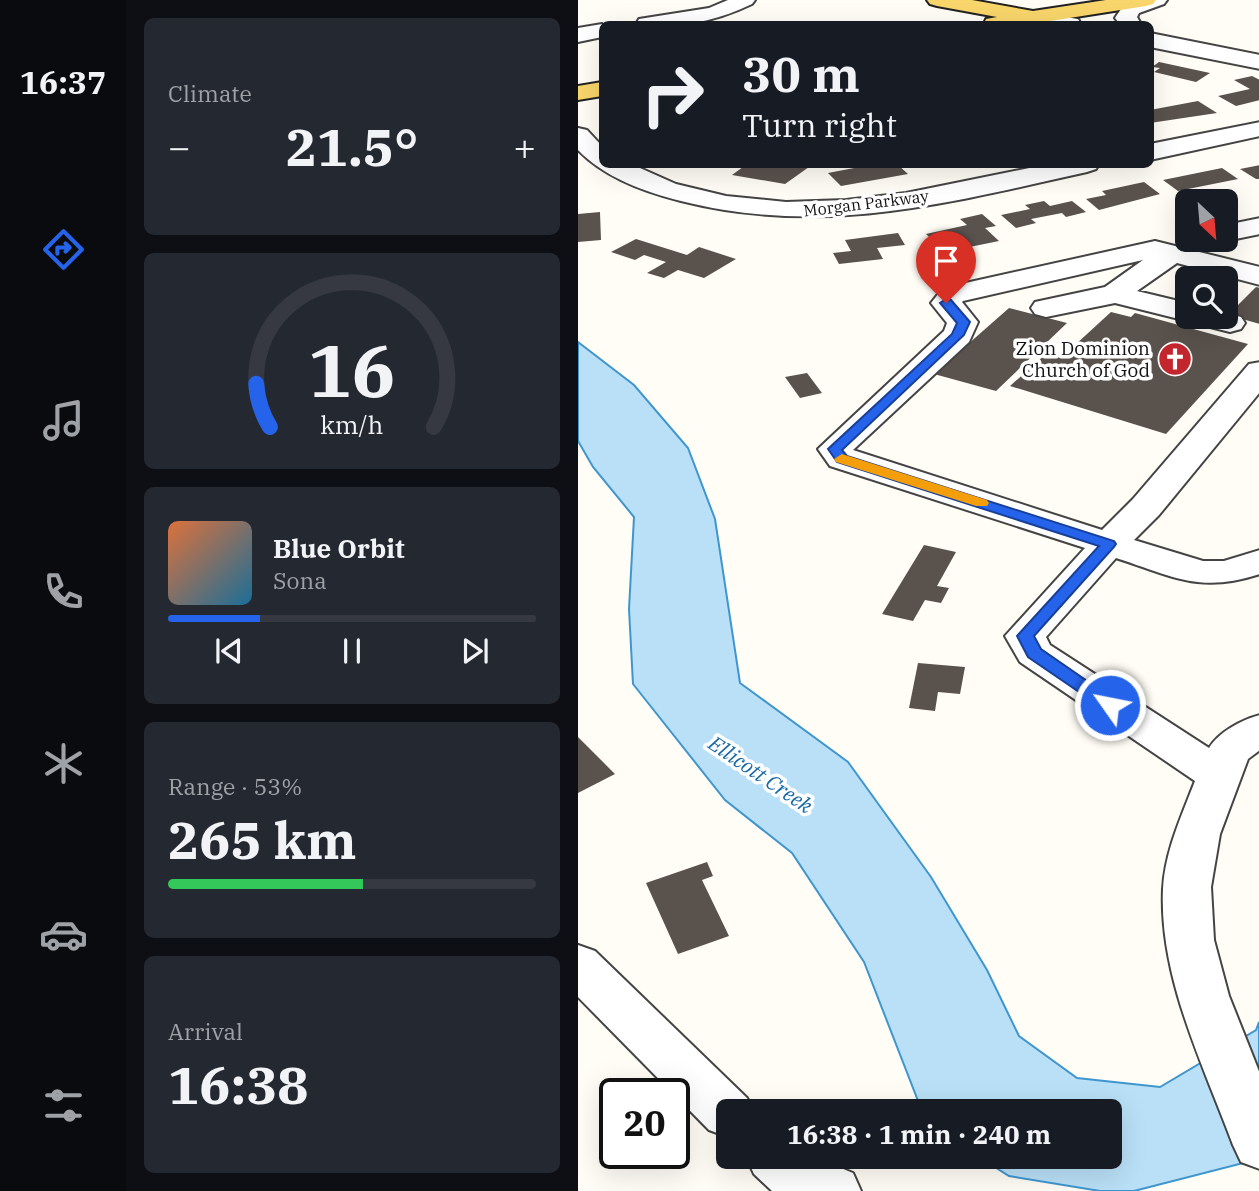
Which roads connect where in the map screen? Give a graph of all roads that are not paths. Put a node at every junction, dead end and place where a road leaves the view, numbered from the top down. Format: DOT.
graph roads {
  1 [pos="745,0"];
  2 [pos="937,0"];
  3 [pos="1146,0"];
  4 [pos="1157,0"];
  5 [pos="1035,18"];
  6 [pos="667,21"];
  7 [pos="1014,21"];
  8 [pos="1052,21"];
  9 [pos="1128,21"];
  10 [pos="599,32"];
  11 [pos="578,35"];
  12 [pos="1154,35"];
  13 [pos="1154,41"];
  14 [pos="1187,47"];
  15 [pos="1259,62"];
  16 [pos="599,90"];
  17 [pos="578,93"];
  18 [pos="1259,129"];
  19 [pos="578,135"];
  20 [pos="1154,151"];
  21 [pos="599,157"];
  22 [pos="617,168"];
  23 [pos="1067,168"];
  24 [pos="1259,226"];
  25 [pos="1238,232"];
  26 [pos="1238,238"];
  27 [pos="1259,243"];
  28 [pos="1175,248"];
  29 [pos="1187,252"];
  30 [pos="1259,276"];
  31 [pos="1115,294"];
  32 [pos="1046,308"];
  33 [pos="1175,309"];
  34 [pos="1259,371"];
  35 [pos="1109,544"];
  36 [pos="1259,561"];
  37 [pos="1259,729"];
  38 [pos="1218,776"];
  39 [pos="578,965"];
  40 [pos="716,1102"];
  41 [pos="1259,1146"];
  42 [pos="787,1169"];
  43 [pos="834,1191"];
  1 -- 6 [label="street"];
  2 -- 5 [label="main road"];
  3 -- 5 [label="main road"];
  4 -- 9 [label="street"];
  5 -- 7 [label="main road"];
  5 -- 8 [label="street"];
  10 -- 11 [label="street"];
  12 -- 14 [label="street"];
  13 -- 14 [label="street"];
  14 -- 15 [label="street"];
  16 -- 17 [label="main road"];
  18 -- 20 [label="street"];
  19 -- 21 [label="street"];
  22 -- 23 [label="street, Morgan Parkway"];
  24 -- 25 [label="street"];
  26 -- 27 [label="street"];
  28 -- 31 [label="street"];
  28 -- 35 [label="street"];
  29 -- 30 [label="street"];
  31 -- 32 [label="street"];
  31 -- 33 [label="street"];
  34 -- 35 [label="street"];
  35 -- 36 [label="street"];
  35 -- 38 [label="street"];
  37 -- 38 [label="street"];
  38 -- 41 [label="street"];
  39 -- 40 [label="street"];
  42 -- 43 [label="street"];
}
